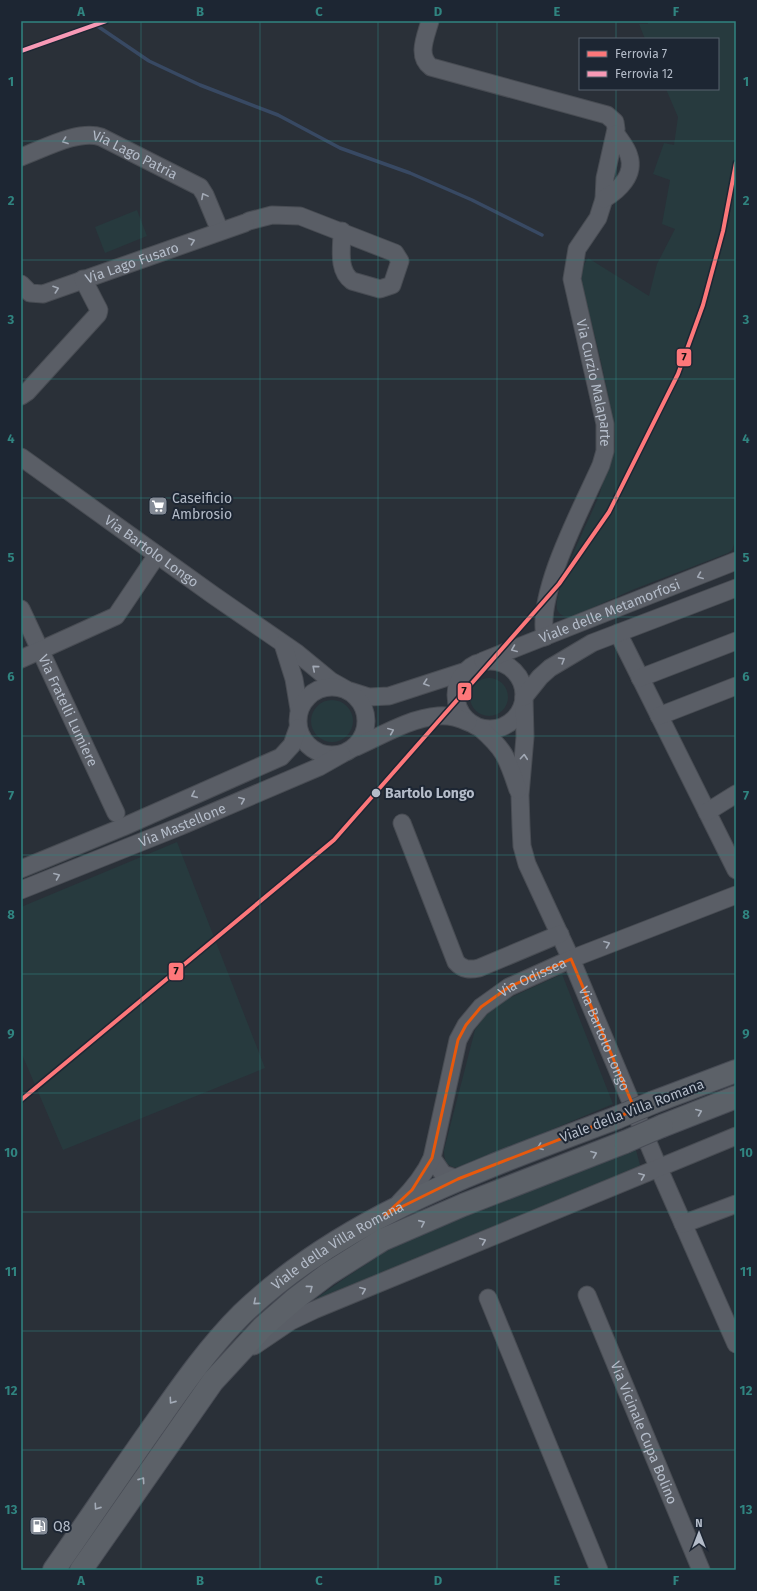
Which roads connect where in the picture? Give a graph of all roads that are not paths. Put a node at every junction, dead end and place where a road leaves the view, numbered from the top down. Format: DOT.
graph roads {
  1 [pos="430,21"];
  2 [pos="21,157"];
  3 [pos="220,231"];
  4 [pos="342,231"];
  5 [pos="83,280"];
  6 [pos="21,284"];
  7 [pos="21,396"];
  8 [pos="21,457"];
  9 [pos="157,555"];
  10 [pos="736,561"];
  11 [pos="736,588"];
  12 [pos="21,609"];
  13 [pos="618,634"];
  14 [pos="545,637"];
  15 [pos="736,641"];
  16 [pos="283,644"];
  17 [pos="40,650"];
  18 [pos="21,659"];
  19 [pos="483,661"];
  20 [pos="463,672"];
  21 [pos="640,678"];
  22 [pos="736,686"];
  23 [pos="347,690"];
  24 [pos="524,697"];
  25 [pos="299,709"];
  26 [pos="659,716"];
  27 [pos="474,725"];
  28 [pos="298,728"];
  29 [pos="349,750"];
  30 [pos="736,794"];
  31 [pos="520,795"];
  32 [pos="116,812"];
  33 [pos="707,812"];
  34 [pos="402,823"];
  35 [pos="730,843"];
  36 [pos="21,869"];
  37 [pos="736,870"];
  38 [pos="21,890"];
  39 [pos="736,895"];
  40 [pos="560,934"];
  41 [pos="571,958"];
  42 [pos="736,1071"];
  43 [pos="736,1097"];
  44 [pos="736,1136"];
  45 [pos="432,1158"];
  46 [pos="659,1169"];
  47 [pos="458,1179"];
  48 [pos="736,1204"];
  49 [pos="385,1215"];
  50 [pos="683,1224"];
  51 [pos="587,1295"];
  52 [pos="736,1344"];
  53 [pos="230,1361"];
  54 [pos="54,1570"];
  55 [pos="81,1570"];
  56 [pos="591,1570"];
  57 [pos="599,1570"];
  58 [pos="701,1570"];
  1 -- 14 [label="street, Via Curzio Malaparte"];
  3 -- 2 [label="street, Via Lago Patria, one-way"];
  3 -- 4 [label="street, Via Lago Fusaro"];
  5 -- 3 [label="street, Via Lago Fusaro, one-way"];
  6 -- 5 [label="street, Via Lago Fusaro, one-way"];
  5 -- 7 [label="street"];
  8 -- 9 [label="street, Via Bartolo Longo"];
  9 -- 16 [label="street, Via Bartolo Longo"];
  9 -- 17 [label="street"];
  10 -- 14 [label="street, Viale delle Metamorfosi, one-way"];
  11 -- 13 [label="street, Viale delle Metamorfosi"];
  12 -- 17 [label="street, Via Fratelli Lumiere"];
  13 -- 21 [label="street"];
  24 -- 13 [label="street, Viale delle Metamorfosi, one-way"];
  14 -- 19 [label="street, Viale delle Metamorfosi, one-way"];
  15 -- 21 [label="street"];
  23 -- 16 [label="street, Via Bartolo Longo, one-way"];
  16 -- 25 [label="street"];
  17 -- 18 [label="street"];
  17 -- 32 [label="street, Via Fratelli Lumiere"];
  19 -- 20 [label="street"];
  19 -- 24 [label="street"];
  20 -- 23 [label="street, Via Bartolo Longo, one-way"];
  20 -- 27 [label="street"];
  21 -- 26 [label="street"];
  22 -- 26 [label="street"];
  23 -- 25 [label="street"];
  23 -- 29 [label="street"];
  24 -- 27 [label="street"];
  31 -- 24 [label="street, Via Bartolo Longo, one-way"];
  25 -- 28 [label="street"];
  26 -- 33 [label="street"];
  29 -- 27 [label="street, Via Bartolo Longo, one-way"];
  27 -- 31 [label="street, Via Bartolo Longo"];
  28 -- 29 [label="street"];
  28 -- 36 [label="street, Via Mastellone, one-way"];
  38 -- 29 [label="street, Via Mastellone, one-way"];
  30 -- 33 [label="street"];
  31 -- 40 [label="street, Via Bartolo Longo"];
  33 -- 35 [label="street"];
  34 -- 40 [label="street"];
  35 -- 37 [label="street"];
  41 -- 39 [label="street, Via Odissea, one-way"];
  40 -- 41 [label="street, Via Bartolo Longo"];
  41 -- 45 [label="street, Via Odissea"];
  41 -- 46 [label="street, Via Bartolo Longo"];
  42 -- 47 [label="main road, Viale della Villa Romana, one-way, bridge"];
  53 -- 43 [label="main road, Viale della Villa Romana, one-way, bridge"];
  44 -- 46 [label="street, Viale della Villa Romana"];
  45 -- 47 [label="street"];
  45 -- 49 [label="street, Via Odissea"];
  46 -- 50 [label="street, Via Bartolo Longo"];
  53 -- 46 [label="street, Viale della Villa Romana, one-way"];
  47 -- 49 [label="main road, Viale della Villa Romana"];
  48 -- 50 [label="street"];
  49 -- 54 [label="main road, Viale della Villa Romana, one-way"];
  50 -- 52 [label="street, Via Bartolo Longo"];
  51 -- 58 [label="street, Via Vicinale Cupa Bolino"];
  55 -- 53 [label="main road, Viale della Villa Romana, one-way"];
  56 -- 57 [label="street"];
}
